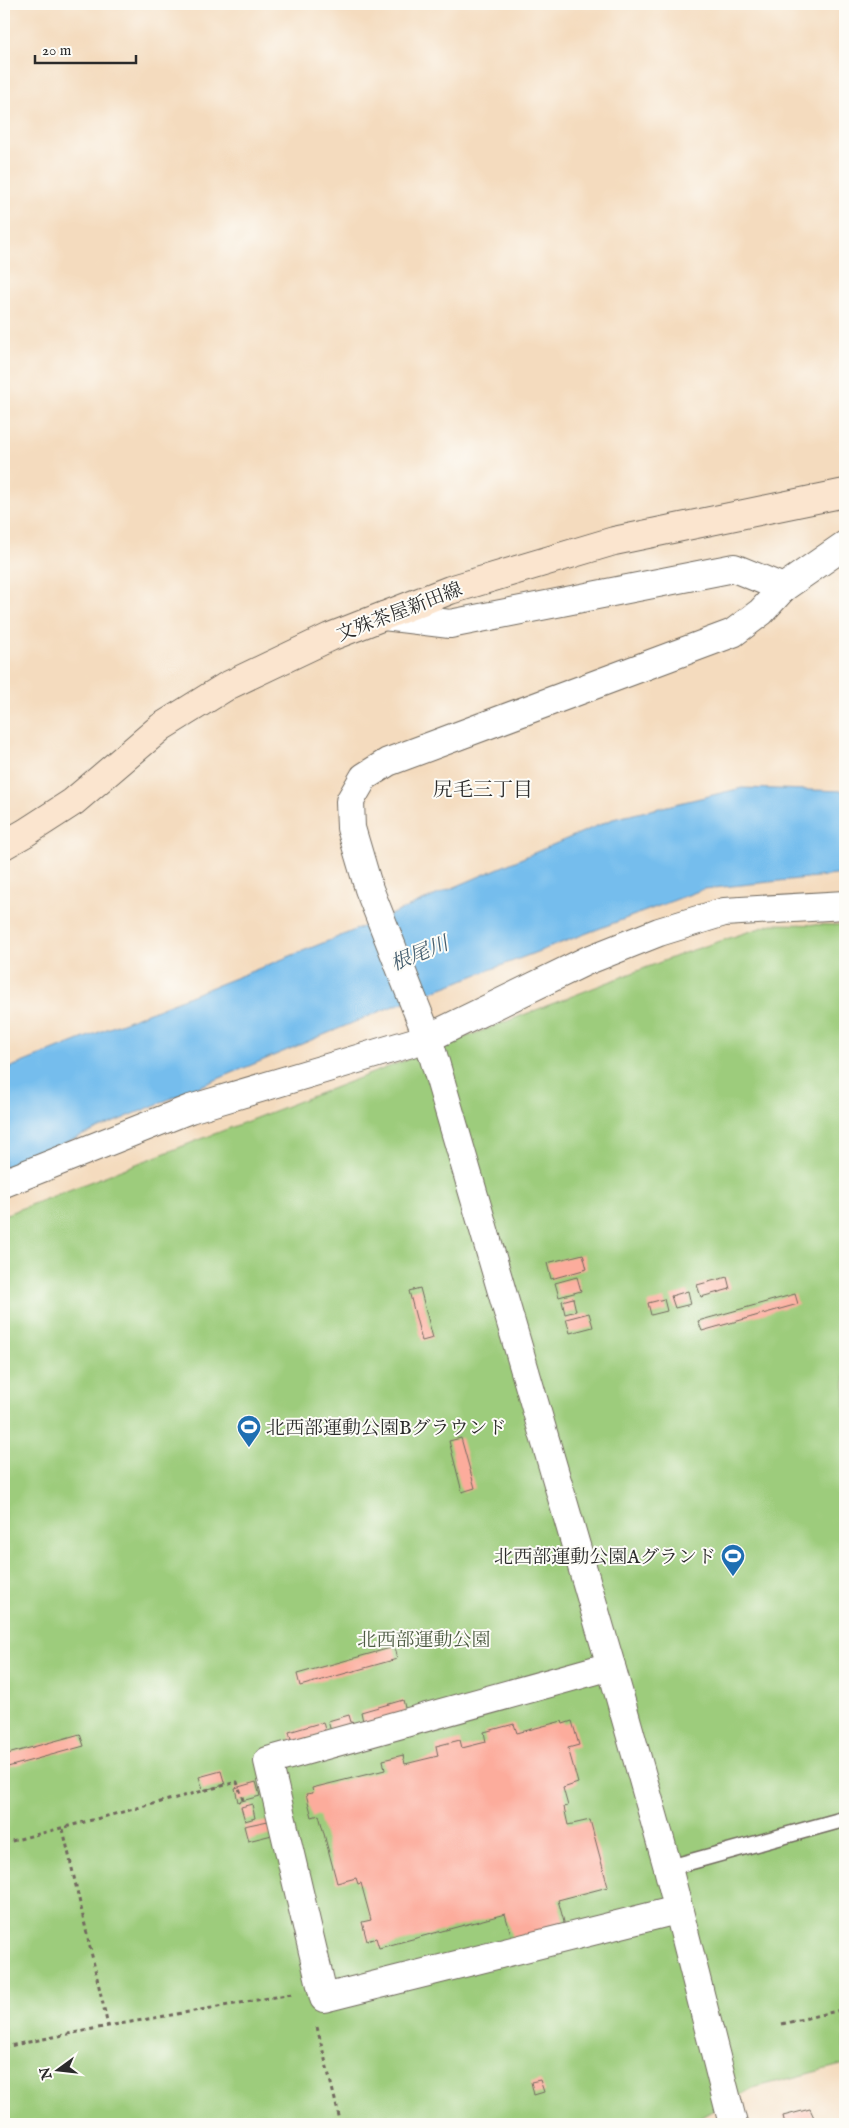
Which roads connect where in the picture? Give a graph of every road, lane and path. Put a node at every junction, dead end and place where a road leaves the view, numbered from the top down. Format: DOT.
graph roads {
  1 [pos="845,493"];
  2 [pos="845,545"];
  3 [pos="783,588"];
  4 [pos="384,616"];
  5 [pos="4,845"];
  6 [pos="845,905"];
  7 [pos="428,1038"];
  8 [pos="4,1183"];
  9 [pos="611,1666"];
  10 [pos="237,1782"];
  11 [pos="845,1819"];
  12 [pos="63,1829"];
  13 [pos="4,1843"];
  14 [pos="668,1868"];
  15 [pos="677,1910"];
  16 [pos="298,1993"];
  17 [pos="845,2009"];
  18 [pos="782,2024"];
  19 [pos="108,2026"];
  20 [pos="4,2047"];
  21 [pos="733,2124"];
  1 -- 4 [label="main road, 文殊茶屋新田線"];
  2 -- 3 [label="street"];
  3 -- 4 [label="street"];
  3 -- 7 [label="street"];
  4 -- 5 [label="main road, 文殊茶屋新田線"];
  6 -- 7 [label="street"];
  7 -- 8 [label="street"];
  7 -- 9 [label="street"];
  9 -- 14 [label="street"];
  9 -- 15 [label="street"];
  10 -- 12 [label="path"];
  11 -- 14 [label="lane"];
  12 -- 13 [label="path"];
  12 -- 19 [label="path"];
  14 -- 15 [label="street"];
  15 -- 21 [label="street"];
  16 -- 19 [label="path"];
  17 -- 18 [label="path"];
  19 -- 20 [label="path"];
}
